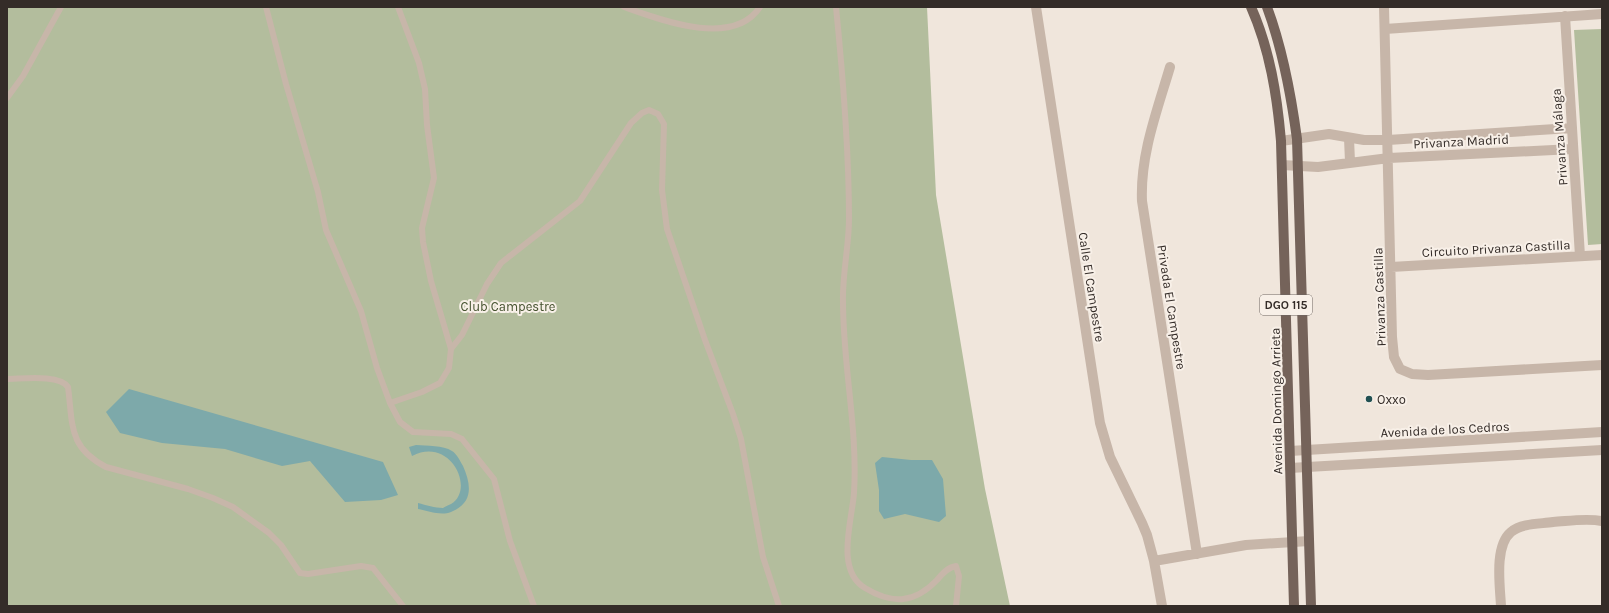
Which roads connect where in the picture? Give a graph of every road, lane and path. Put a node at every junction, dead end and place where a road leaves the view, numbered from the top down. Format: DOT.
graph roads {
  1 [pos="61,7"];
  2 [pos="266,7"];
  3 [pos="398,7"];
  4 [pos="624,7"];
  5 [pos="760,7"];
  6 [pos="836,7"];
  7 [pos="1036,7"];
  8 [pos="1252,7"];
  9 [pos="1267,7"];
  10 [pos="1384,7"];
  11 [pos="1602,14"];
  12 [pos="1565,16"];
  13 [pos="1385,29"];
  14 [pos="1170,67"];
  15 [pos="7,98"];
  16 [pos="1571,128"];
  17 [pos="1349,138"];
  18 [pos="1297,139"];
  19 [pos="1388,140"];
  20 [pos="1281,141"];
  21 [pos="1573,149"];
  22 [pos="1389,158"];
  23 [pos="1350,162"];
  24 [pos="1282,165"];
  25 [pos="1299,166"];
  26 [pos="1602,255"];
  27 [pos="1580,256"];
  28 [pos="1391,267"];
  29 [pos="451,349"];
  30 [pos="1602,365"];
  31 [pos="7,379"];
  32 [pos="390,403"];
  33 [pos="1602,432"];
  34 [pos="1306,450"];
  35 [pos="1602,450"];
  36 [pos="1290,451"];
  37 [pos="1306,467"];
  38 [pos="1290,468"];
  39 [pos="1602,521"];
  40 [pos="1292,541"];
  41 [pos="1309,541"];
  42 [pos="1197,554"];
  43 [pos="1154,561"];
  44 [pos="403,606"];
  45 [pos="534,606"];
  46 [pos="779,606"];
  47 [pos="956,606"];
  48 [pos="1162,606"];
  49 [pos="1294,606"];
  50 [pos="1311,606"];
  51 [pos="1501,606"];
  1 -- 15 [label="lane"];
  2 -- 32 [label="lane"];
  3 -- 29 [label="lane"];
  4 -- 5 [label="lane"];
  6 -- 47 [label="lane"];
  7 -- 43 [label="street, Calle El Campestre"];
  8 -- 20 [label="main road, Avenida Domingo Arrieta / DGO 115"];
  9 -- 18 [label="main road, DGO 115"];
  10 -- 13 [label="street, Privanza Castilla"];
  11 -- 12 [label="street"];
  12 -- 13 [label="street"];
  12 -- 16 [label="street, Privanza Málaga"];
  13 -- 19 [label="street, Privanza Castilla"];
  14 -- 42 [label="street, Privada El Campestre"];
  16 -- 19 [label="street, Privanza Madrid"];
  16 -- 21 [label="street, Privanza Málaga"];
  17 -- 18 [label="street, Privanza Madrid"];
  17 -- 19 [label="street, Privanza Madrid"];
  17 -- 23 [label="street"];
  18 -- 20 [label="street, Privanza Madrid"];
  18 -- 25 [label="main road, DGO 115"];
  19 -- 22 [label="street, Privanza Castilla"];
  20 -- 24 [label="main road, Avenida Domingo Arrieta / DGO 115"];
  21 -- 22 [label="street, Privanza Madrid"];
  21 -- 27 [label="street, Privanza Málaga"];
  22 -- 23 [label="street, Privanza Madrid"];
  22 -- 28 [label="street, Privanza Castilla"];
  23 -- 25 [label="street, Privanza Madrid"];
  24 -- 25 [label="street, Privanza Madrid"];
  24 -- 36 [label="main road, Avenida Domingo Arrieta / DGO 115"];
  25 -- 34 [label="main road, DGO 115"];
  26 -- 27 [label="street, Circuito Privanza Castilla"];
  27 -- 28 [label="street, Circuito Privanza Castilla"];
  28 -- 30 [label="street, Privanza Castilla"];
  29 -- 32 [label="lane"];
  29 -- 46 [label="lane"];
  31 -- 44 [label="lane"];
  32 -- 45 [label="lane"];
  33 -- 34 [label="street, Avenida de los Cedros"];
  34 -- 36 [label="street, Avenida de los Cedros"];
  34 -- 37 [label="main road, DGO 115"];
  35 -- 37 [label="street"];
  36 -- 38 [label="main road, Avenida Domingo Arrieta / DGO 115"];
  37 -- 38 [label="street"];
  37 -- 41 [label="main road, DGO 115"];
  38 -- 40 [label="main road, Avenida Domingo Arrieta / DGO 115"];
  39 -- 51 [label="street"];
  40 -- 41 [label="street"];
  40 -- 42 [label="street"];
  40 -- 49 [label="main road, Avenida Domingo Arrieta / DGO 115"];
  41 -- 50 [label="main road, DGO 115"];
  42 -- 43 [label="street"];
  43 -- 48 [label="street, Calle El Campestre"];
}
